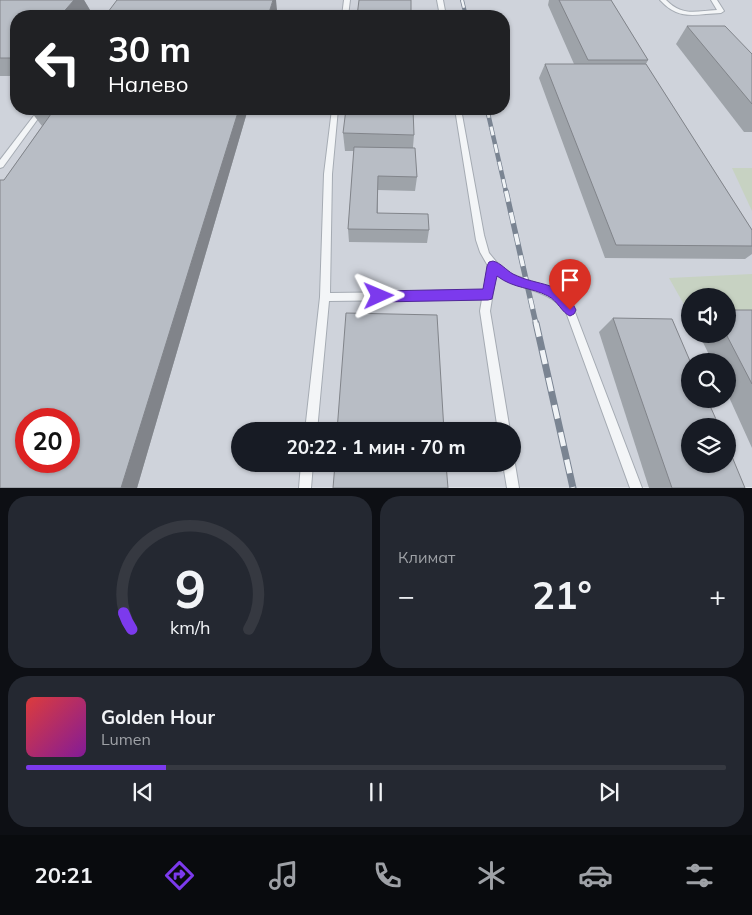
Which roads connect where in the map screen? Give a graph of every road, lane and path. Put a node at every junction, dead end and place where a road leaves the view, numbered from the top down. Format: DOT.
graph roads {
  1 [pos="663,0"];
  2 [pos="714,0"];
  3 [pos="38,115"];
  4 [pos="334,115"];
  5 [pos="459,115"];
  6 [pos="0,166"];
  7 [pos="493,266"];
  8 [pos="488,295"];
  9 [pos="325,297"];
  10 [pos="311,422"];
  11 [pos="503,422"];
  12 [pos="306,472"];
  13 [pos="510,472"];
  14 [pos="304,488"];
  15 [pos="513,488"];
  16 [pos="636,488"];
  1 -- 2 [label="lane"];
  3 -- 6 [label="lane"];
  4 -- 9 [label="lane"];
  5 -- 7 [label="lane"];
  7 -- 8 [label="lane"];
  7 -- 16 [label="lane"];
  8 -- 9 [label="lane"];
  8 -- 11 [label="lane"];
  9 -- 10 [label="lane"];
  12 -- 14 [label="lane"];
  13 -- 15 [label="lane"];
}
